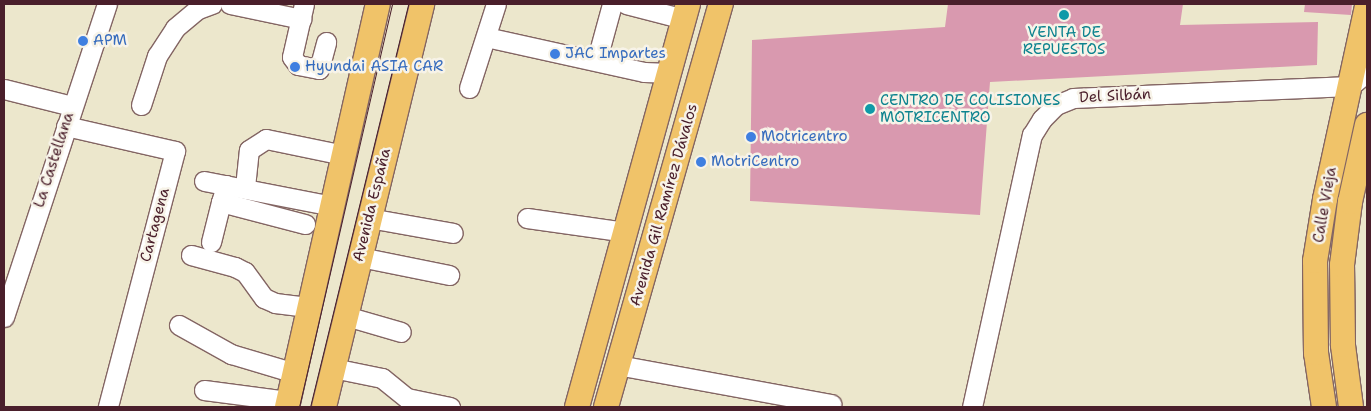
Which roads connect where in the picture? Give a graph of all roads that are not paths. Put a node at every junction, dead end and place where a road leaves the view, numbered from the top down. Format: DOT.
graph roads {
  1 [pos="106,4"];
  2 [pos="212,4"];
  3 [pos="230,4"];
  4 [pos="376,4"];
  5 [pos="422,4"];
  6 [pos="496,4"];
  7 [pos="625,4"];
  8 [pos="721,4"];
  9 [pos="1367,6"];
  10 [pos="686,11"];
  11 [pos="302,12"];
  12 [pos="486,37"];
  13 [pos="326,42"];
  14 [pos="597,59"];
  15 [pos="669,74"];
  16 [pos="1358,79"];
  17 [pos="469,88"];
  18 [pos="4,89"];
  19 [pos="141,105"];
  20 [pos="72,106"];
  21 [pos="1367,125"];
  22 [pos="66,126"];
  23 [pos="344,155"];
  24 [pos="204,182"];
  25 [pos="245,188"];
  26 [pos="224,194"];
  27 [pos="333,206"];
  28 [pos="369,218"];
  29 [pos="527,218"];
  30 [pos="305,224"];
  31 [pos="625,232"];
  32 [pos="453,233"];
  33 [pos="211,242"];
  34 [pos="191,255"];
  35 [pos="360,257"];
  36 [pos="450,275"];
  37 [pos="310,307"];
  38 [pos="346,316"];
  39 [pos="4,317"];
  40 [pos="179,325"];
  41 [pos="401,332"];
  42 [pos="618,365"];
  43 [pos="333,368"];
  44 [pos="295,373"];
  45 [pos="204,390"];
  46 [pos="288,404"];
  47 [pos="831,404"];
  48 [pos="108,407"];
  49 [pos="324,407"];
  50 [pos="450,407"];
  51 [pos="577,407"];
  52 [pos="606,407"];
  53 [pos="972,407"];
  54 [pos="1324,407"];
  55 [pos="1351,407"];
  1 -- 20 [label="street, La Castellana"];
  2 -- 19 [label="street"];
  3 -- 11 [label="street"];
  4 -- 23 [label="main road"];
  5 -- 28 [label="main road, Avenida España"];
  6 -- 12 [label="street"];
  7 -- 10 [label="street"];
  7 -- 14 [label="street"];
  8 -- 42 [label="main road, Avenida Gil Ramírez Dávalos"];
  9 -- 16 [label="main road, Calle Vieja"];
  10 -- 15 [label="main road, Avenida Gil Ramírez Dávalos"];
  11 -- 13 [label="street"];
  12 -- 14 [label="street"];
  12 -- 17 [label="street"];
  14 -- 15 [label="street"];
  15 -- 31 [label="main road, Avenida Gil Ramírez Dávalos"];
  16 -- 53 [label="street, Del Silbán"];
  16 -- 54 [label="main road, Calle Vieja"];
  18 -- 20 [label="street"];
  20 -- 22 [label="street, La Castellana"];
  21 -- 55 [label="main road, Calle Vieja"];
  22 -- 39 [label="street, La Castellana"];
  22 -- 48 [label="street, Cartagena"];
  23 -- 25 [label="street"];
  23 -- 27 [label="main road"];
  24 -- 26 [label="street"];
  25 -- 26 [label="street"];
  25 -- 27 [label="street"];
  26 -- 30 [label="street"];
  26 -- 33 [label="street"];
  27 -- 37 [label="main road"];
  28 -- 32 [label="street"];
  28 -- 35 [label="main road, Avenida España"];
  29 -- 31 [label="street"];
  31 -- 51 [label="main road, Avenida Gil Ramírez Dávalos"];
  34 -- 37 [label="street"];
  35 -- 36 [label="street"];
  35 -- 38 [label="main road, Avenida España"];
  37 -- 44 [label="main road"];
  38 -- 41 [label="street"];
  38 -- 43 [label="main road, Avenida España"];
  40 -- 44 [label="street"];
  42 -- 47 [label="street"];
  42 -- 52 [label="main road, Avenida Gil Ramírez Dávalos"];
  43 -- 49 [label="main road, Avenida España"];
  43 -- 50 [label="street"];
  44 -- 46 [label="main road"];
  45 -- 46 [label="street"];
}
